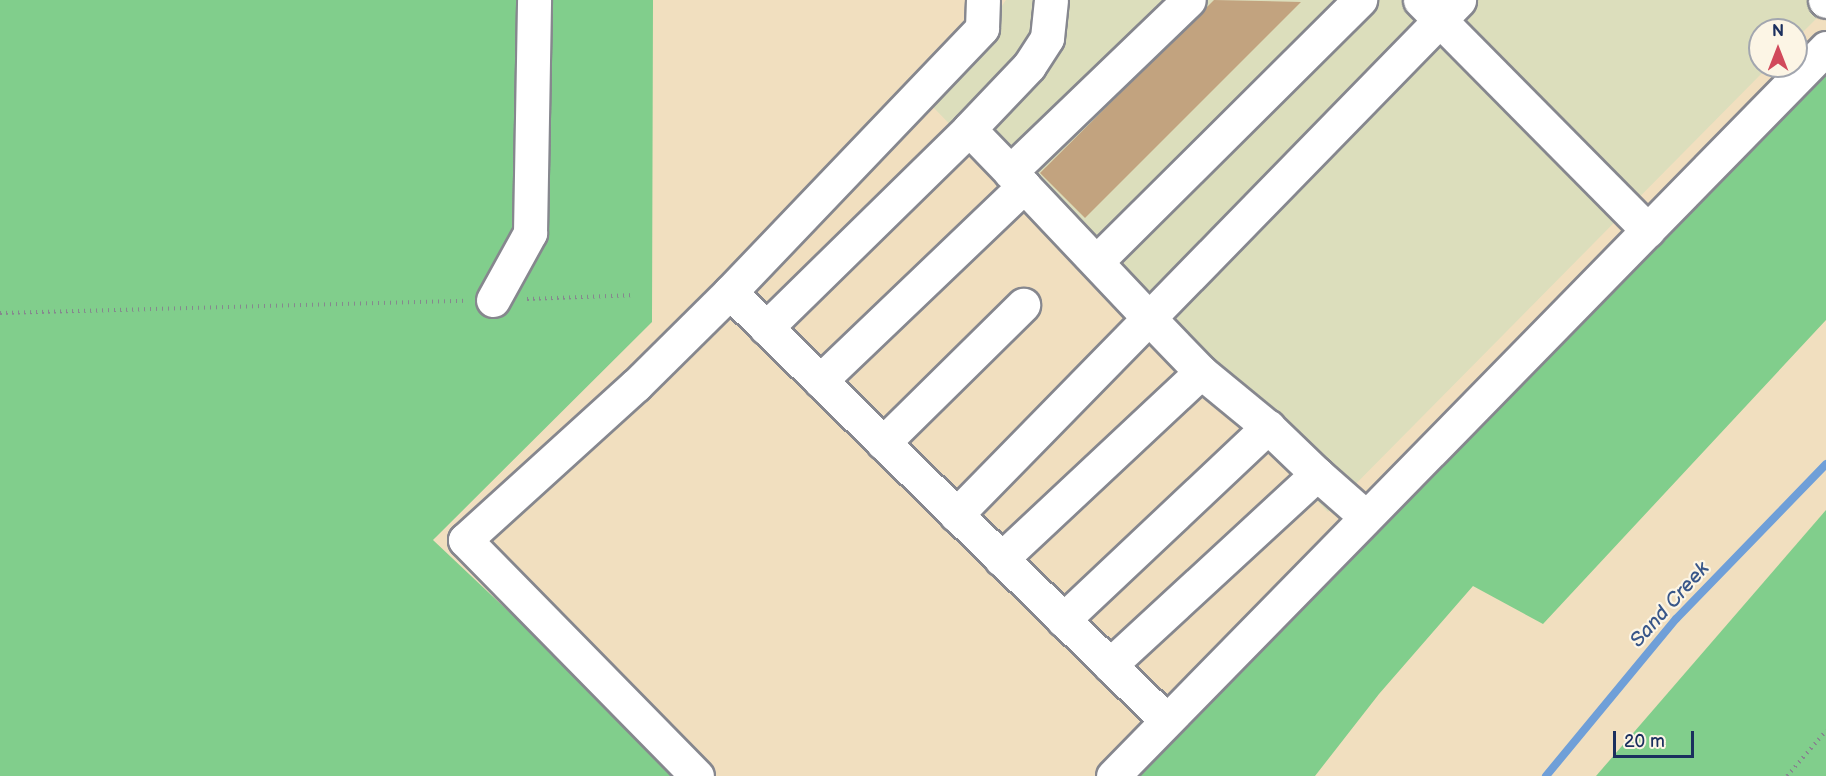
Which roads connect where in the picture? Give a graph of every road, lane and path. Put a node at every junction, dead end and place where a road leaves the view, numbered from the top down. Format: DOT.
graph roads {
  1 [pos="534,0"];
  2 [pos="983,0"];
  3 [pos="1051,0"];
  4 [pos="1189,0"];
  5 [pos="1360,0"];
  6 [pos="1439,6"];
  7 [pos="1826,48"];
  8 [pos="969,129"];
  9 [pos="1017,179"];
  10 [pos="1648,230"];
  11 [pos="1097,261"];
  12 [pos="730,292"];
  13 [pos="635,295"];
  14 [pos="493,300"];
  15 [pos="1023,305"];
  16 [pos="0,313"];
  17 [pos="1149,318"];
  18 [pos="766,328"];
  19 [pos="1201,372"];
  20 [pos="820,381"];
  21 [pos="1268,428"];
  22 [pos="883,443"];
  23 [pos="1317,474"];
  24 [pos="956,515"];
  25 [pos="1366,517"];
  26 [pos="1001,559"];
  27 [pos="1063,620"];
  28 [pos="1110,665"];
  29 [pos="1167,721"];
  30 [pos="1826,731"];
  31 [pos="697,776"];
  32 [pos="1113,776"];
  33 [pos="1787,776"];
  1 -- 14 [label="lane"];
  2 -- 12 [label="lane"];
  3 -- 8 [label="lane"];
  4 -- 9 [label="lane"];
  5 -- 11 [label="lane"];
  6 -- 10 [label="lane"];
  6 -- 17 [label="lane"];
  7 -- 10 [label="lane"];
  8 -- 9 [label="lane"];
  8 -- 18 [label="lane"];
  9 -- 11 [label="lane"];
  9 -- 20 [label="lane"];
  10 -- 25 [label="lane"];
  11 -- 17 [label="lane"];
  12 -- 18 [label="lane"];
  12 -- 31 [label="lane"];
  13 -- 14 [label="path"];
  14 -- 16 [label="path"];
  15 -- 22 [label="lane"];
  17 -- 19 [label="lane"];
  17 -- 24 [label="lane"];
  18 -- 20 [label="lane"];
  19 -- 21 [label="lane"];
  19 -- 26 [label="lane"];
  20 -- 22 [label="lane"];
  21 -- 23 [label="lane"];
  21 -- 27 [label="lane"];
  22 -- 24 [label="lane"];
  23 -- 25 [label="lane"];
  23 -- 28 [label="lane"];
  24 -- 26 [label="lane"];
  25 -- 29 [label="lane"];
  26 -- 27 [label="lane"];
  27 -- 28 [label="lane"];
  28 -- 29 [label="lane"];
  29 -- 32 [label="lane"];
  30 -- 33 [label="path"];
}
